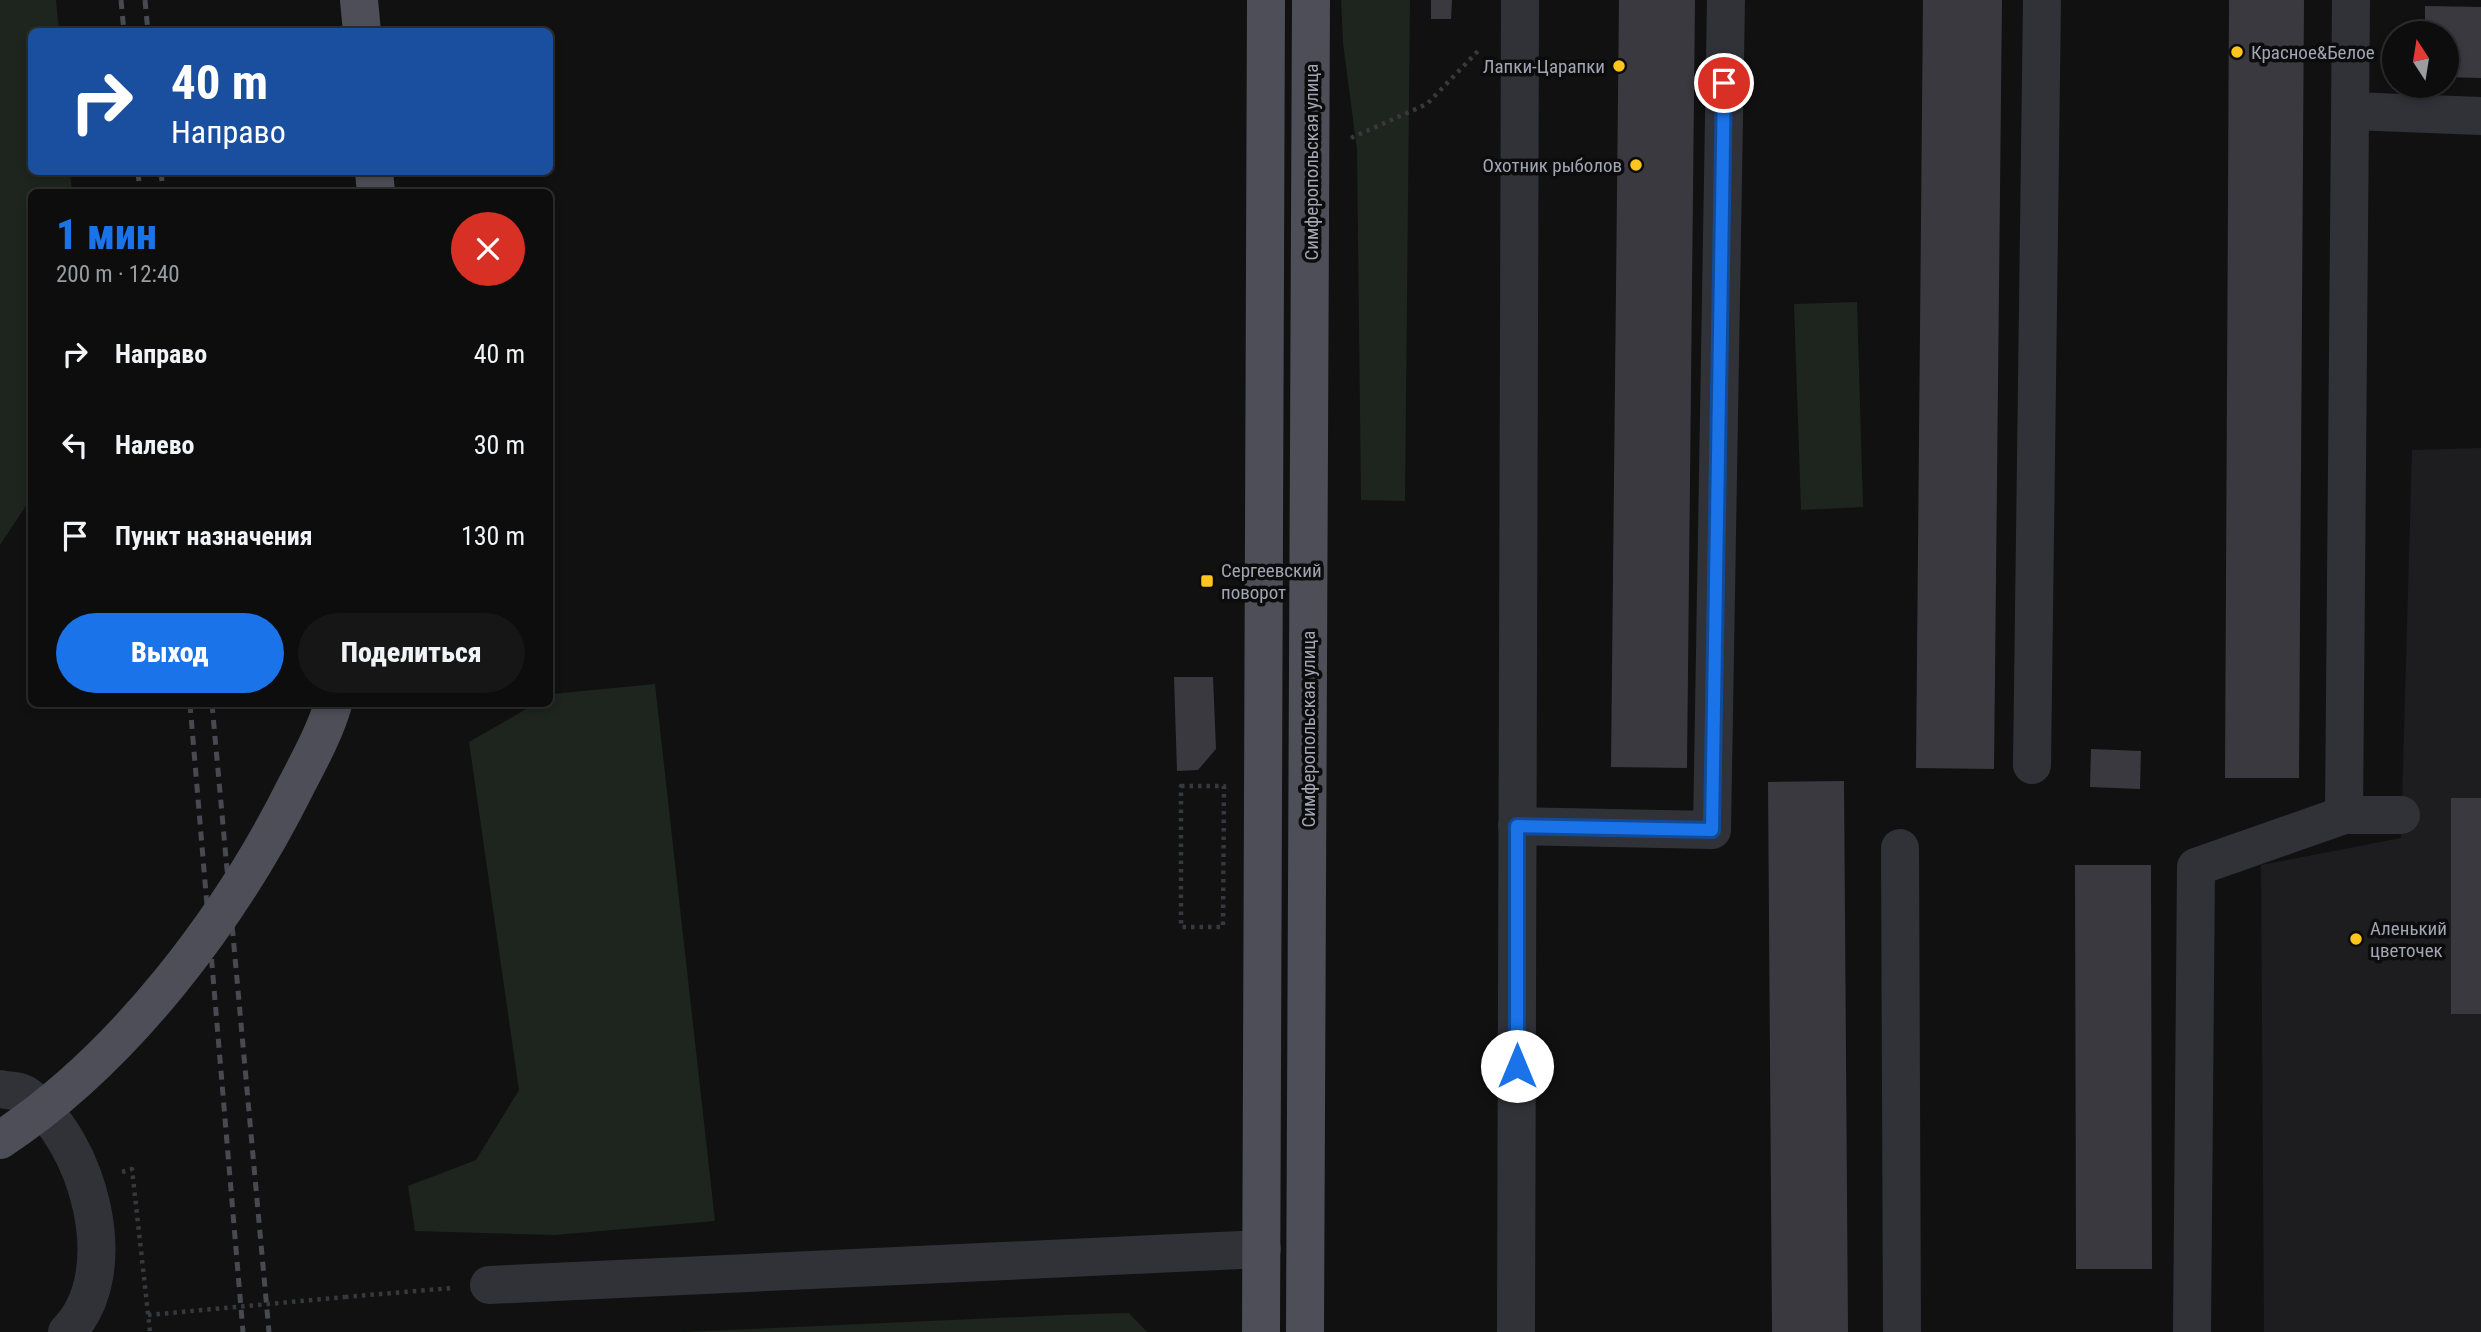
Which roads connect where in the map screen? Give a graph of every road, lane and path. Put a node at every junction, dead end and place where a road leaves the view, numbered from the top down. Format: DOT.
graph roads {
  1 [pos="359,0"];
  2 [pos="1266,0"];
  3 [pos="1311,0"];
  4 [pos="1726,0"];
  5 [pos="2042,0"];
  6 [pos="2351,0"];
  7 [pos="1519,5"];
  8 [pos="362,28"];
  9 [pos="2352,111"];
  10 [pos="2481,116"];
  11 [pos="1347,140"];
  12 [pos="332,707"];
  13 [pos="2032,765"];
  14 [pos="1181,786"];
  15 [pos="2344,815"];
  16 [pos="2401,815"];
  17 [pos="1517,826"];
  18 [pos="1900,848"];
  19 [pos="0,1090"];
  20 [pos="0,1140"];
  21 [pos="132,1169"];
  22 [pos="1262,1248"];
  23 [pos="489,1285"];
  24 [pos="148,1315"];
  25 [pos="67,1332"];
  26 [pos="150,1332"];
  27 [pos="1261,1332"];
  28 [pos="1305,1332"];
  29 [pos="1516,1332"];
  30 [pos="1902,1332"];
  31 [pos="2192,1332"];
  1 -- 8 [label="main road"];
  2 -- 22 [label="main road"];
  3 -- 28 [label="main road, Симферопольская улица"];
  4 -- 17 [label="street"];
  5 -- 13 [label="street"];
  6 -- 9 [label="street"];
  7 -- 11 [label="path"];
  7 -- 17 [label="street"];
  9 -- 10 [label="street"];
  9 -- 15 [label="street"];
  12 -- 20 [label="main road, bridge"];
  14 -- 14 [label="path"];
  15 -- 16 [label="street"];
  15 -- 31 [label="street"];
  17 -- 29 [label="street"];
  18 -- 30 [label="street"];
  19 -- 25 [label="street"];
  21 -- 24 [label="path"];
  22 -- 23 [label="street"];
  22 -- 27 [label="main road"];
  23 -- 24 [label="path, bridge"];
  24 -- 26 [label="path"];
}
